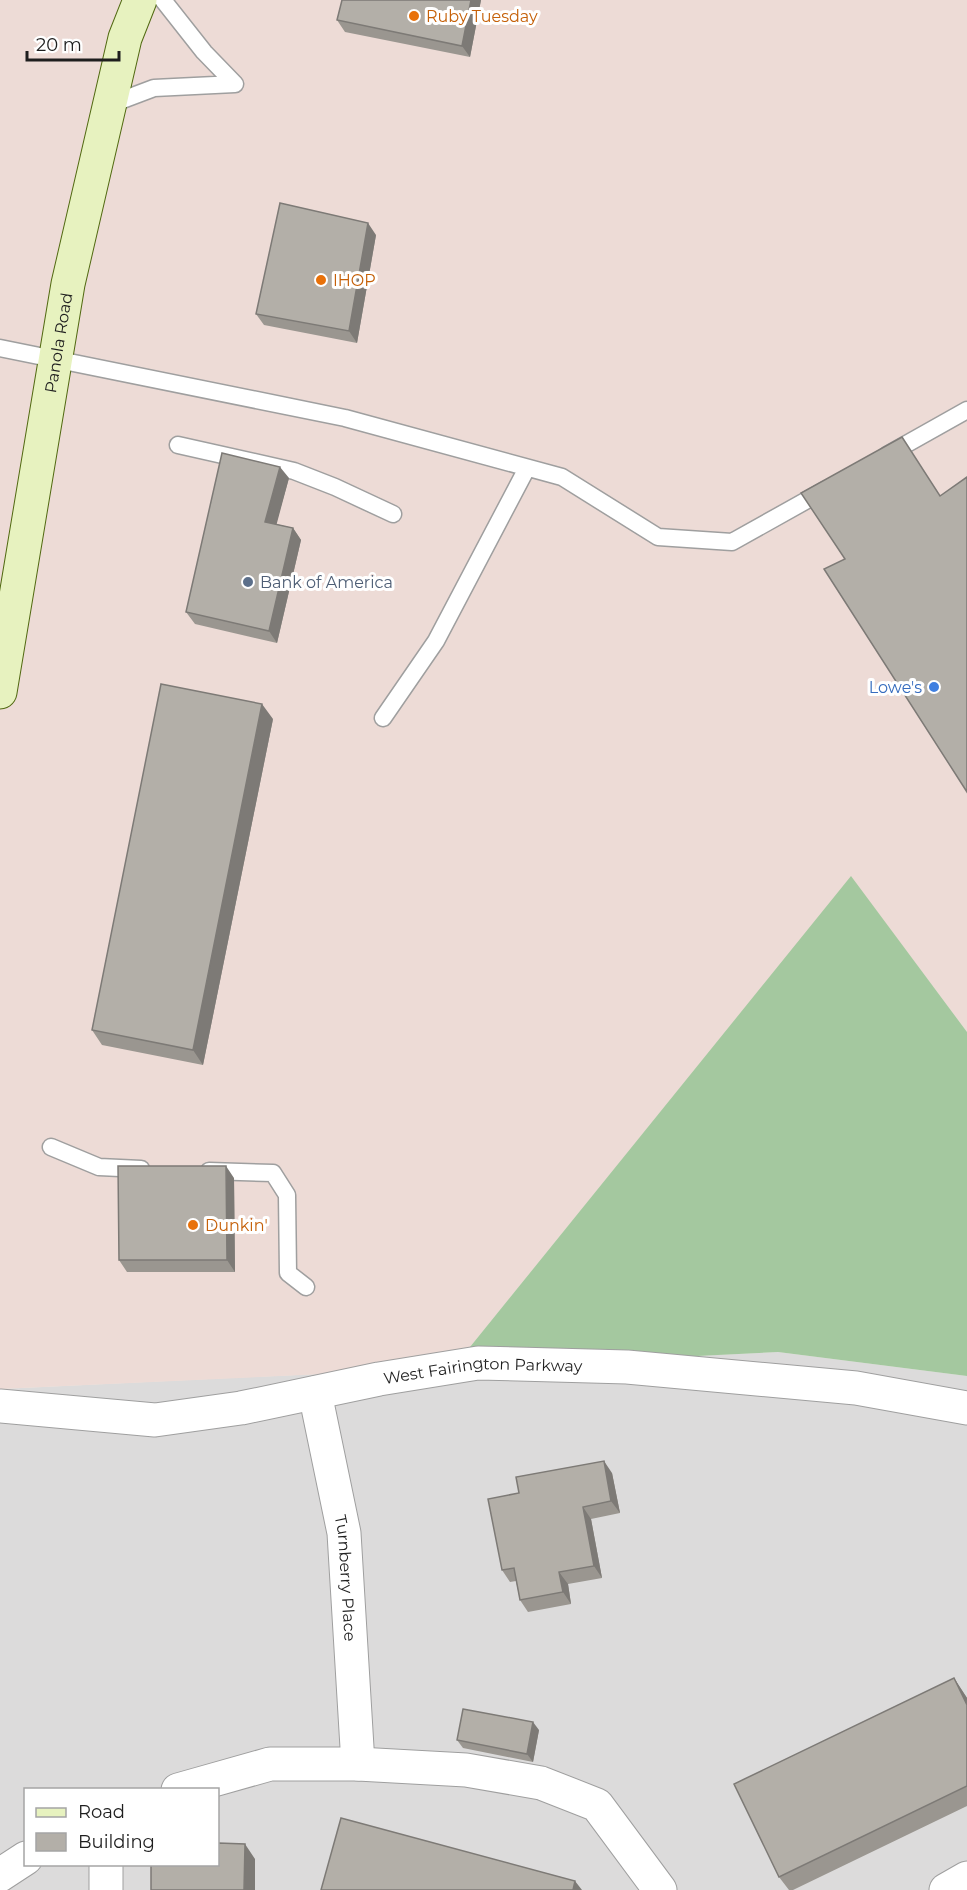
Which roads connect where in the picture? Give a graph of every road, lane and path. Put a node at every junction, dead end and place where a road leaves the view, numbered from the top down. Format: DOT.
graph roads {
  1 [pos="140,0"];
  2 [pos="163,0"];
  3 [pos="109,105"];
  4 [pos="0,348"];
  5 [pos="56,358"];
  6 [pos="967,410"];
  7 [pos="178,445"];
  8 [pos="874,462"];
  9 [pos="527,468"];
  10 [pos="843,480"];
  11 [pos="393,514"];
  12 [pos="0,692"];
  13 [pos="383,718"];
  14 [pos="51,1147"];
  15 [pos="157,1169"];
  16 [pos="192,1170"];
  17 [pos="306,1287"];
  18 [pos="315,1393"];
  19 [pos="0,1406"];
  20 [pos="967,1408"];
  21 [pos="358,1764"];
  22 [pos="185,1788"];
  23 [pos="24,1859"];
  24 [pos="106,1866"];
  25 [pos="0,1875"];
  26 [pos="967,1878"];
  27 [pos="106,1890"];
  28 [pos="660,1890"];
  29 [pos="946,1890"];
  1 -- 3 [label="main road, Panola Road"];
  2 -- 3 [label="lane"];
  3 -- 5 [label="main road, Panola Road"];
  4 -- 5 [label="lane"];
  5 -- 9 [label="lane"];
  5 -- 12 [label="main road, Panola Road"];
  6 -- 8 [label="lane"];
  7 -- 11 [label="lane"];
  9 -- 10 [label="lane"];
  9 -- 13 [label="lane"];
  14 -- 15 [label="lane"];
  16 -- 17 [label="lane"];
  18 -- 19 [label="street, West Fairington Parkway"];
  18 -- 20 [label="street, West Fairington Parkway"];
  18 -- 21 [label="street, Turnberry Place"];
  21 -- 22 [label="street"];
  21 -- 28 [label="street"];
  23 -- 25 [label="street"];
  24 -- 27 [label="street"];
  26 -- 29 [label="street"];
}
